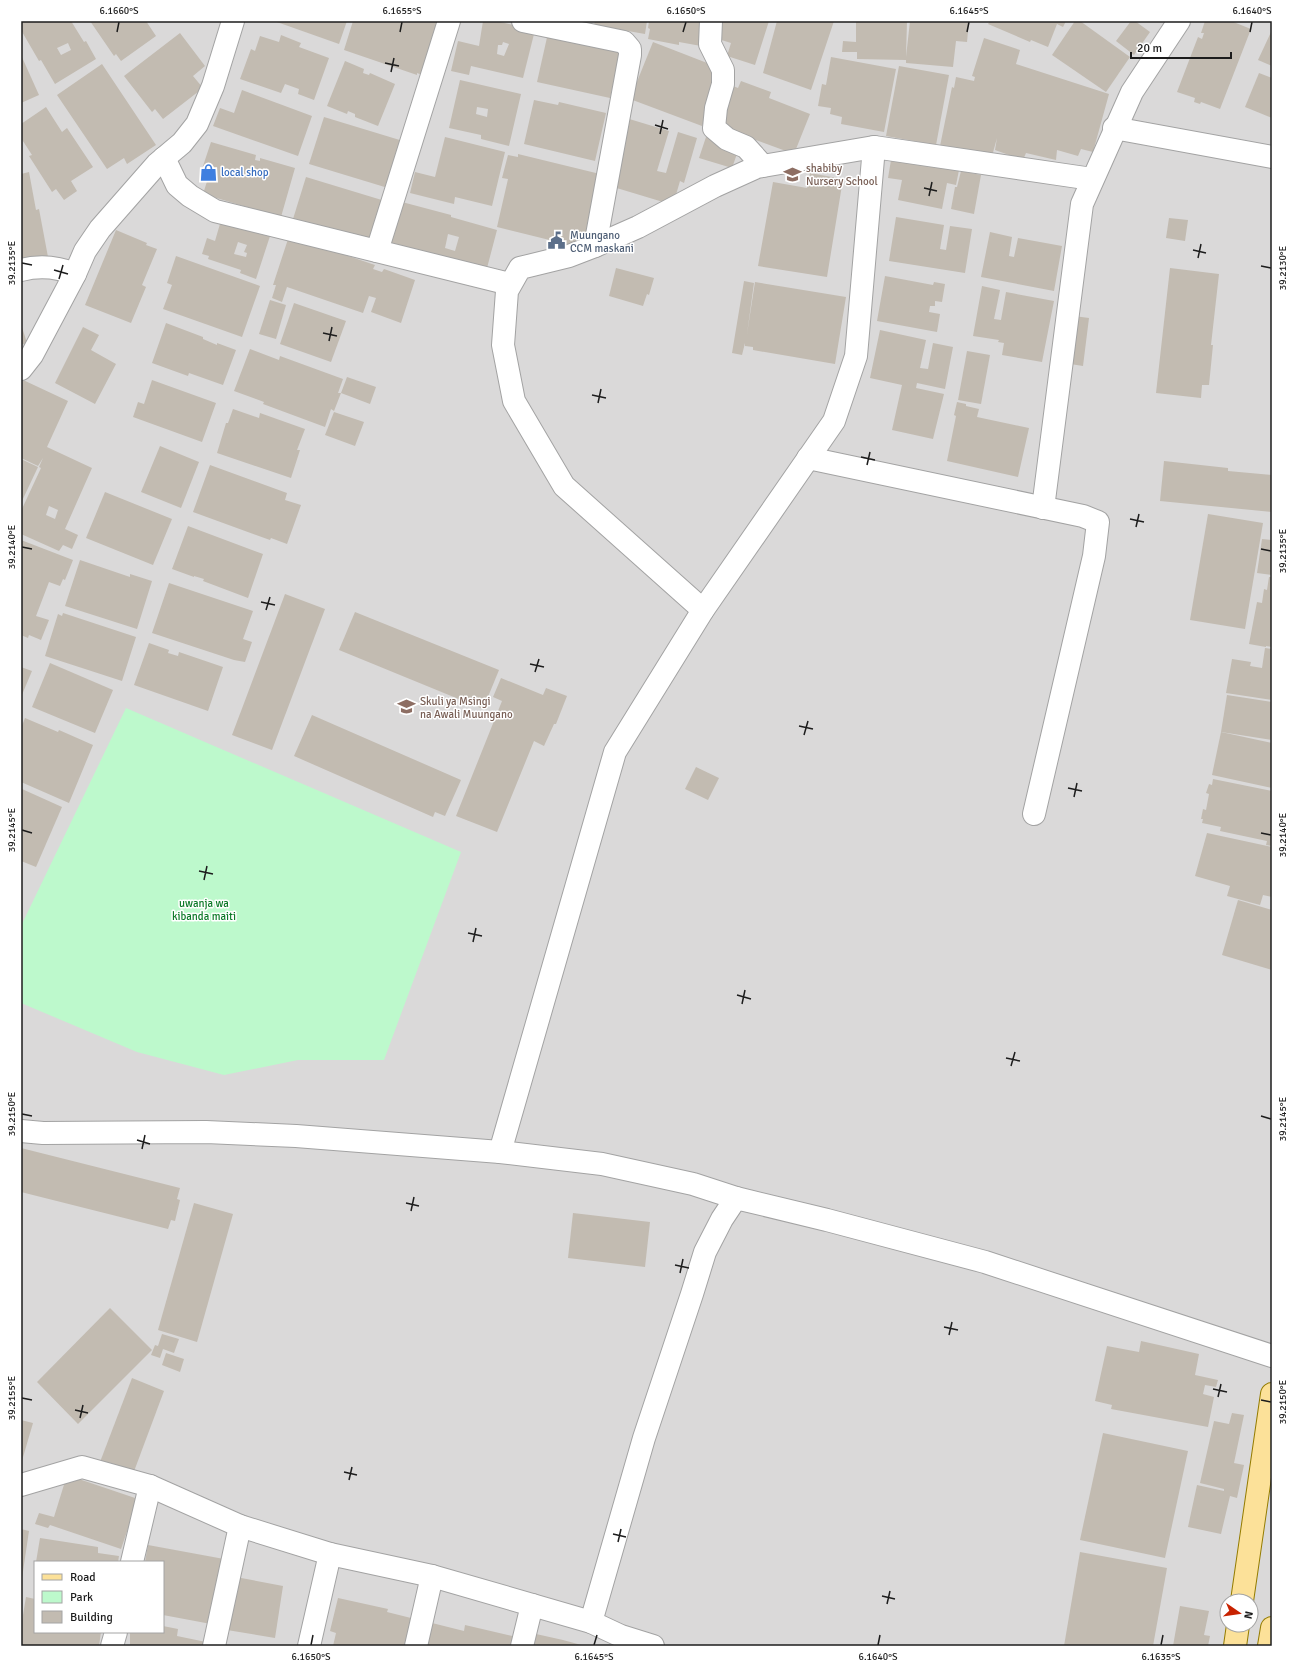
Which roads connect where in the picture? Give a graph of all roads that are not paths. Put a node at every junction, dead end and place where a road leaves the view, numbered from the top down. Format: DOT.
graph roads {
  1 [pos="233,21"];
  2 [pos="449,21"];
  3 [pos="523,21"];
  4 [pos="711,21"];
  5 [pos="1179,21"];
  6 [pos="1114,128"];
  7 [pos="874,147"];
  8 [pos="1272,157"];
  9 [pos="164,158"];
  10 [pos="763,166"];
  11 [pos="1092,180"];
  12 [pos="595,246"];
  13 [pos="377,251"];
  14 [pos="21,270"];
  15 [pos="75,274"];
  16 [pos="510,284"];
  17 [pos="21,369"];
  18 [pos="808,458"];
  19 [pos="1043,508"];
  20 [pos="703,610"];
  21 [pos="1034,814"];
  22 [pos="21,1131"];
  23 [pos="500,1152"];
  24 [pos="736,1198"];
  25 [pos="1272,1356"];
  26 [pos="1272,1394"];
  27 [pos="21,1485"];
  28 [pos="150,1486"];
  29 [pos="240,1526"];
  30 [pos="330,1554"];
  31 [pos="132,1561"];
  32 [pos="432,1576"];
  33 [pos="1243,1593"];
  34 [pos="532,1605"];
  35 [pos="591,1622"];
  36 [pos="1272,1628"];
  37 [pos="116,1633"];
  38 [pos="1237,1633"];
  39 [pos="620,1641"];
  40 [pos="112,1646"];
  41 [pos="214,1646"];
  42 [pos="309,1646"];
  43 [pos="416,1646"];
  44 [pos="522,1646"];
  45 [pos="654,1646"];
  46 [pos="1235,1646"];
  47 [pos="1269,1646"];
  1 -- 9 [label="street"];
  2 -- 13 [label="street"];
  3 -- 12 [label="street"];
  4 -- 10 [label="street"];
  5 -- 6 [label="street"];
  6 -- 8 [label="street"];
  6 -- 11 [label="street"];
  7 -- 10 [label="street"];
  7 -- 11 [label="street"];
  7 -- 18 [label="street"];
  9 -- 13 [label="street"];
  9 -- 15 [label="street"];
  10 -- 12 [label="street"];
  11 -- 19 [label="street"];
  12 -- 16 [label="street"];
  13 -- 16 [label="street"];
  14 -- 15 [label="street"];
  15 -- 17 [label="street"];
  16 -- 20 [label="street"];
  18 -- 19 [label="street"];
  18 -- 20 [label="street"];
  19 -- 21 [label="street"];
  20 -- 23 [label="street"];
  22 -- 23 [label="street"];
  23 -- 24 [label="street"];
  24 -- 25 [label="street"];
  24 -- 35 [label="street"];
  26 -- 33 [label="main road"];
  27 -- 28 [label="street"];
  28 -- 29 [label="street"];
  28 -- 31 [label="street"];
  29 -- 30 [label="street"];
  29 -- 41 [label="street"];
  30 -- 32 [label="street"];
  30 -- 42 [label="street"];
  32 -- 34 [label="street"];
  32 -- 43 [label="street"];
  34 -- 35 [label="street"];
  34 -- 44 [label="street"];
  35 -- 39 [label="street"];
  36 -- 47 [label="main road"];
  37 -- 40 [label="street"];
  38 -- 46 [label="main road"];
  39 -- 45 [label="street"];
}
